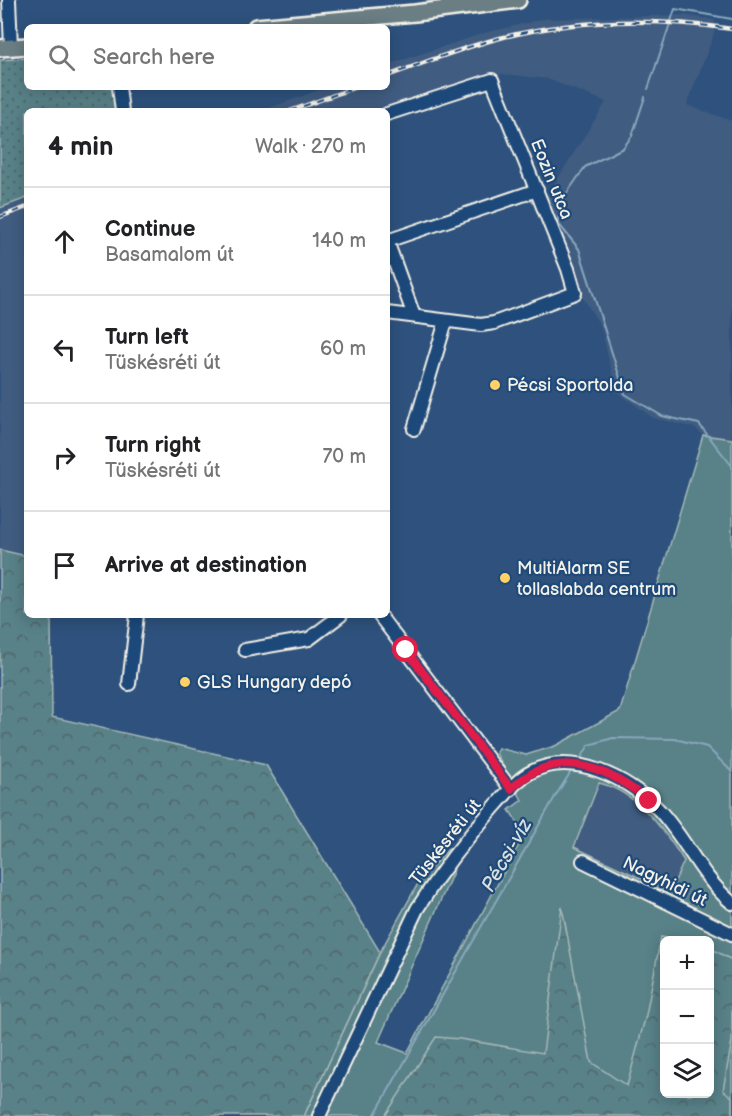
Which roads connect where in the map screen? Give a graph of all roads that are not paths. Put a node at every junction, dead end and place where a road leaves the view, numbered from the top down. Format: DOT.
graph roads {
  1 [pos="9,0"];
  2 [pos="519,0"];
  3 [pos="290,24"];
  4 [pos="24,46"];
  5 [pos="6,48"];
  6 [pos="119,90"];
  7 [pos="122,108"];
  8 [pos="390,113"];
  9 [pos="537,190"];
  10 [pos="390,240"];
  11 [pos="390,249"];
  12 [pos="390,314"];
  13 [pos="414,316"];
  14 [pos="446,321"];
  15 [pos="414,429"];
  16 [pos="137,618"];
  17 [pos="337,618"];
  18 [pos="381,618"];
  19 [pos="245,650"];
  20 [pos="129,684"];
  21 [pos="511,789"];
  22 [pos="583,861"];
  23 [pos="732,903"];
  24 [pos="732,934"];
  25 [pos="319,1116"];
  1 -- 5 [label="street"];
  2 -- 3 [label="main road"];
  4 -- 5 [label="main road"];
  6 -- 7 [label="street"];
  8 -- 9 [label="street, Eozin utca"];
  9 -- 10 [label="street"];
  9 -- 14 [label="street, Eozin utca"];
  11 -- 13 [label="street"];
  12 -- 13 [label="street"];
  13 -- 14 [label="street"];
  14 -- 15 [label="street"];
  16 -- 20 [label="street"];
  17 -- 19 [label="street"];
  18 -- 21 [label="street"];
  21 -- 23 [label="street, Tüskésréti út"];
  21 -- 25 [label="street, Tüskésréti út"];
  22 -- 24 [label="street, Nagyhidi út"];
}
